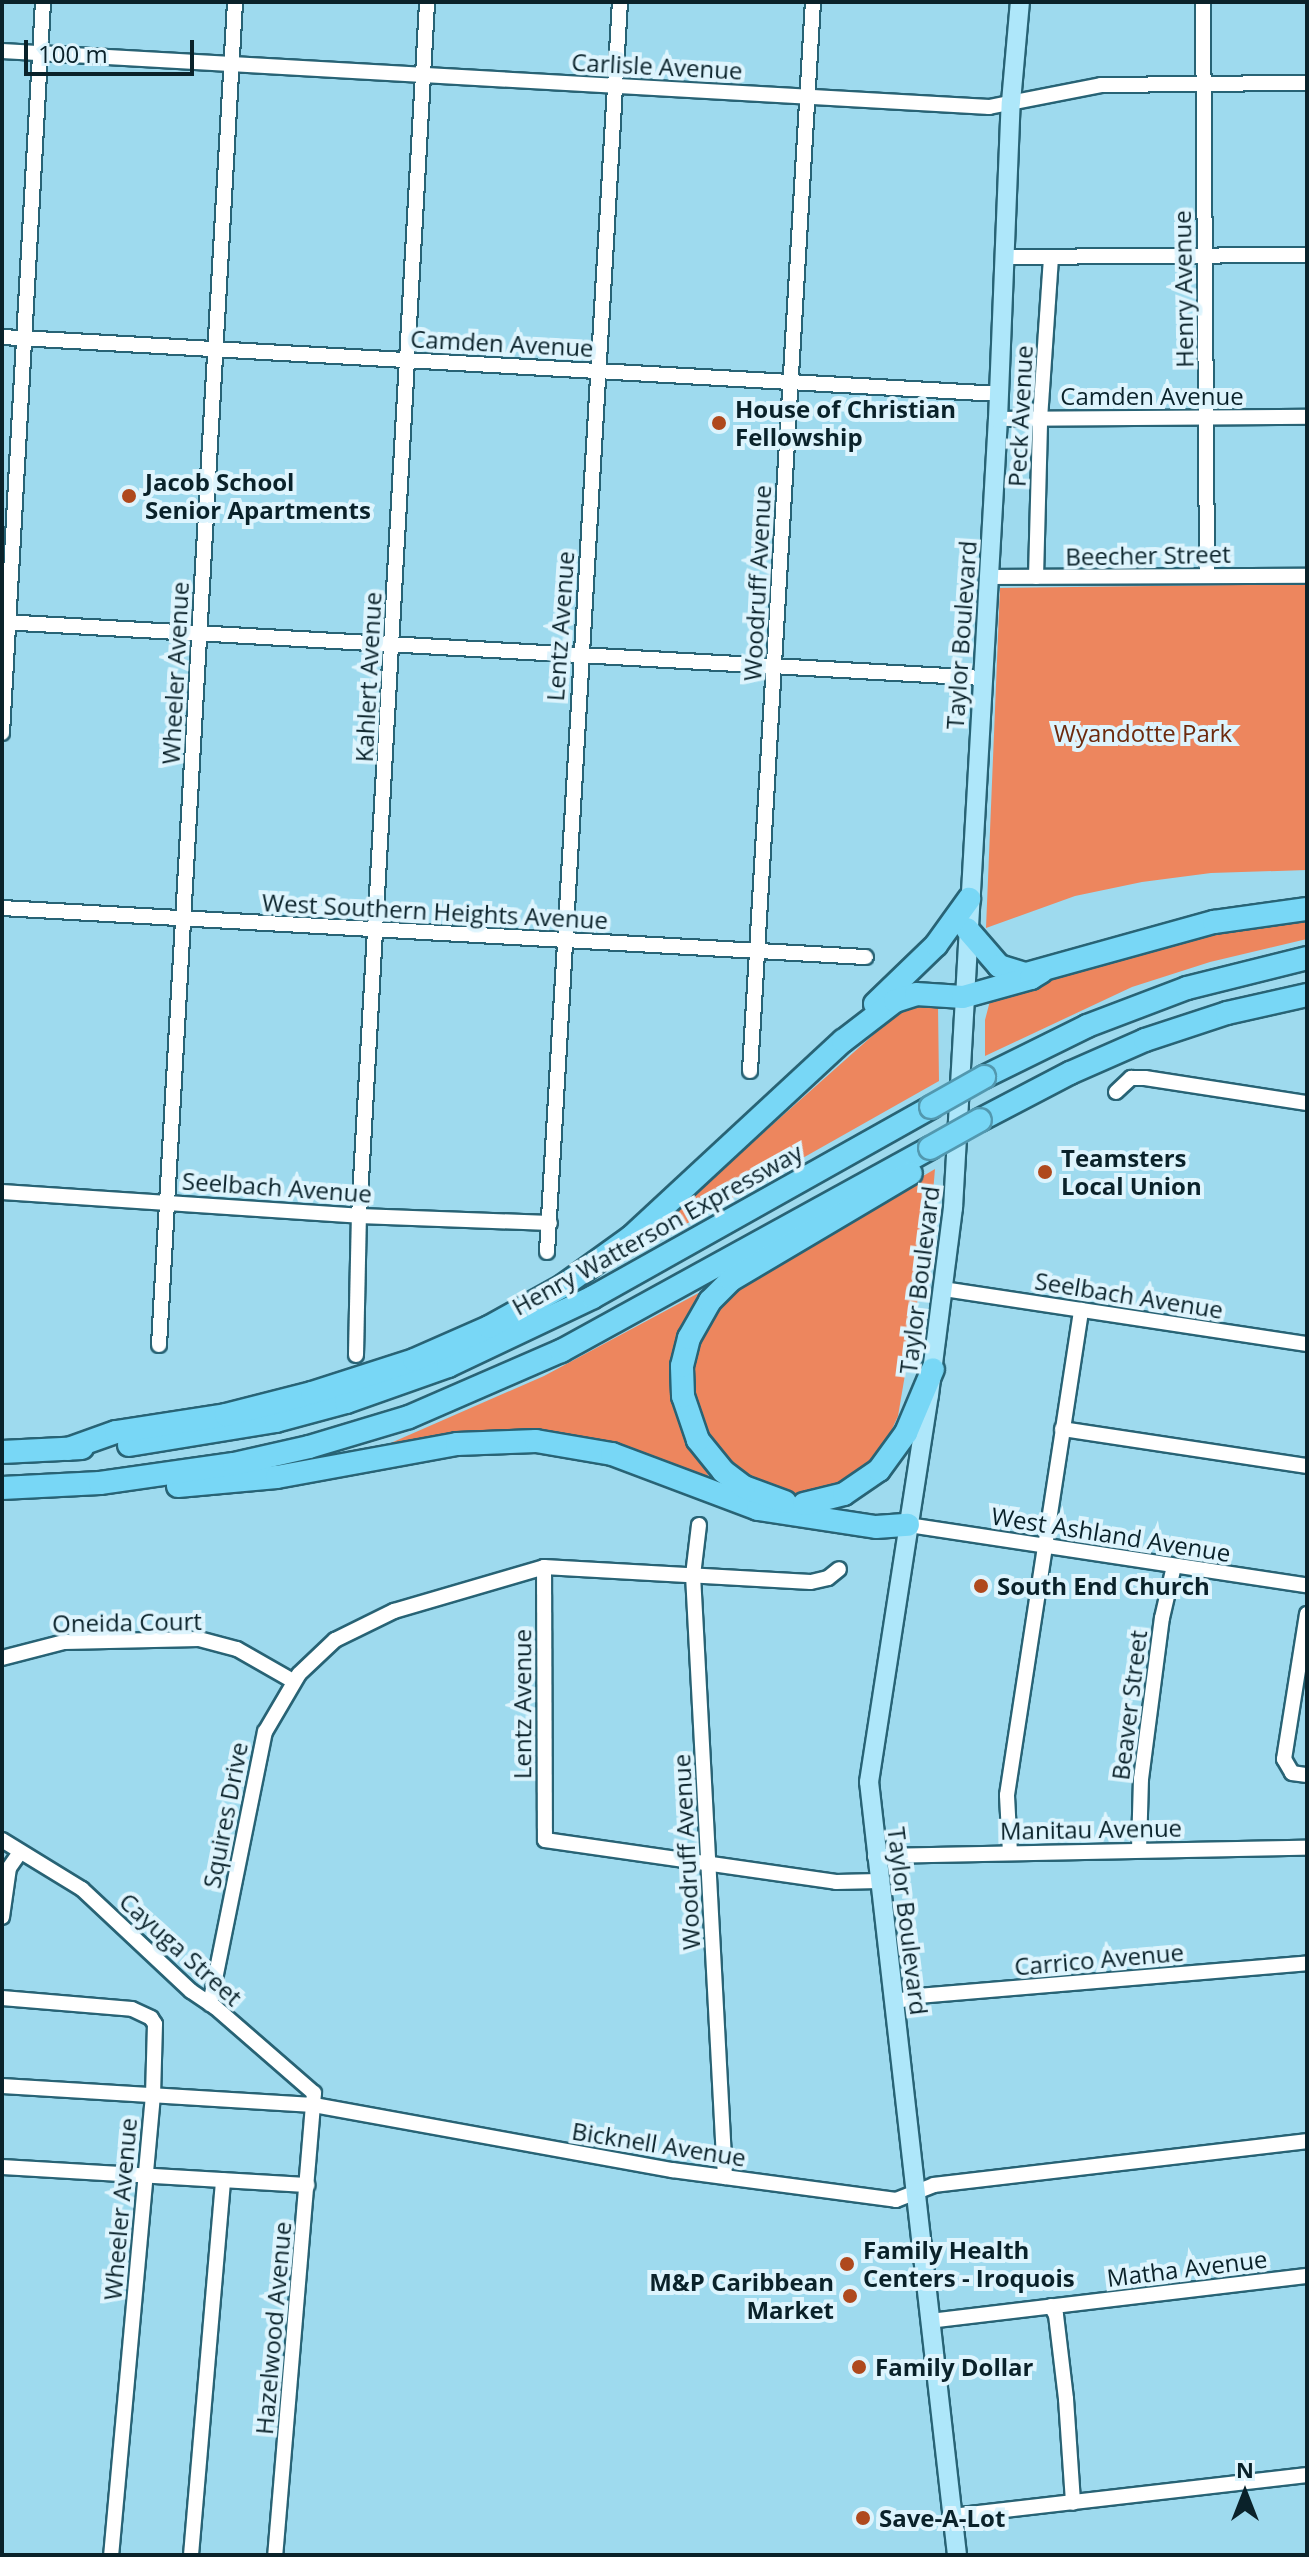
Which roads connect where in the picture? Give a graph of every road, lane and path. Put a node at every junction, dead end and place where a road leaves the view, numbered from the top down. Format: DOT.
graph roads {
  1 [pos="43,2"];
  2 [pos="235,2"];
  3 [pos="427,2"];
  4 [pos="620,2"];
  5 [pos="813,2"];
  6 [pos="1020,2"];
  7 [pos="1203,2"];
  8 [pos="2,51"];
  9 [pos="40,53"];
  10 [pos="232,64"];
  11 [pos="424,75"];
  12 [pos="1307,83"];
  13 [pos="1203,84"];
  14 [pos="615,86"];
  15 [pos="807,97"];
  16 [pos="1011,102"];
  17 [pos="1307,255"];
  18 [pos="1204,256"];
  19 [pos="1006,257"];
  20 [pos="1051,257"];
  21 [pos="2,337"];
  22 [pos="24,338"];
  23 [pos="216,348"];
  24 [pos="406,360"];
  25 [pos="599,371"];
  26 [pos="791,382"];
  27 [pos="999,394"];
  28 [pos="1307,417"];
  29 [pos="1206,418"];
  30 [pos="998,419"];
  31 [pos="1040,419"];
  32 [pos="1207,576"];
  33 [pos="1307,576"];
  34 [pos="989,577"];
  35 [pos="1036,577"];
  36 [pos="5,622"];
  37 [pos="199,634"];
  38 [pos="392,644"];
  39 [pos="580,654"];
  40 [pos="775,667"];
  41 [pos="982,678"];
  42 [pos="2,733"];
  43 [pos="969,899"];
  44 [pos="2,908"];
  45 [pos="1307,909"];
  46 [pos="184,919"];
  47 [pos="375,929"];
  48 [pos="967,929"];
  49 [pos="567,940"];
  50 [pos="759,952"];
  51 [pos="866,957"];
  52 [pos="1307,958"];
  53 [pos="1041,972"];
  54 [pos="1307,995"];
  55 [pos="963,997"];
  56 [pos="843,1041"];
  57 [pos="750,1071"];
  58 [pos="1116,1092"];
  59 [pos="1307,1103"];
  60 [pos="930,1148"];
  61 [pos="2,1192"];
  62 [pos="167,1202"];
  63 [pos="359,1216"];
  64 [pos="550,1223"];
  65 [pos="547,1252"];
  66 [pos="943,1289"];
  67 [pos="1081,1310"];
  68 [pos="1307,1344"];
  69 [pos="159,1345"];
  70 [pos="356,1355"];
  71 [pos="933,1369"];
  72 [pos="1062,1429"];
  73 [pos="68,1449"];
  74 [pos="2,1452"];
  75 [pos="1307,1466"];
  76 [pos="100,1483"];
  77 [pos="2,1488"];
  78 [pos="804,1504"];
  79 [pos="699,1525"];
  80 [pos="908,1525"];
  81 [pos="1044,1545"];
  82 [pos="1174,1566"];
  83 [pos="544,1567"];
  84 [pos="839,1569"];
  85 [pos="693,1575"];
  86 [pos="1307,1585"];
  87 [pos="1307,1614"];
  88 [pos="2,1658"];
  89 [pos="293,1681"];
  90 [pos="1307,1775"];
  91 [pos="2,1840"];
  92 [pos="1307,1848"];
  93 [pos="1139,1850"];
  94 [pos="20,1852"];
  95 [pos="1010,1853"];
  96 [pos="875,1856"];
  97 [pos="709,1864"];
  98 [pos="879,1881"];
  99 [pos="2,1917"];
  100 [pos="1307,1963"];
  101 [pos="2,1998"];
  102 [pos="895,2002"];
  103 [pos="210,2004"];
  104 [pos="2,2086"];
  105 [pos="153,2095"];
  106 [pos="314,2105"];
  107 [pos="1307,2141"];
  108 [pos="2,2167"];
  109 [pos="145,2175"];
  110 [pos="725,2177"];
  111 [pos="223,2180"];
  112 [pos="307,2185"];
  113 [pos="914,2192"];
  114 [pos="1307,2276"];
  115 [pos="1051,2306"];
  116 [pos="929,2321"];
  117 [pos="1307,2475"];
  118 [pos="1073,2503"];
  119 [pos="953,2516"];
  120 [pos="111,2555"];
  121 [pos="191,2555"];
  122 [pos="275,2555"];
  123 [pos="957,2555"];
  1 -- 9 [label="street"];
  2 -- 10 [label="street, Wheeler Avenue"];
  3 -- 11 [label="street, Kahlert Avenue"];
  4 -- 14 [label="street, Lentz Avenue"];
  5 -- 15 [label="street, Woodruff Avenue"];
  6 -- 16 [label="main road, Taylor Boulevard"];
  7 -- 13 [label="street, Henry Avenue"];
  8 -- 9 [label="street, Carlisle Avenue"];
  9 -- 10 [label="street, Carlisle Avenue"];
  9 -- 22 [label="street"];
  10 -- 11 [label="street, Carlisle Avenue"];
  10 -- 23 [label="street, Wheeler Avenue"];
  11 -- 14 [label="street, Carlisle Avenue"];
  11 -- 24 [label="street, Kahlert Avenue"];
  12 -- 13 [label="street, Carlisle Avenue"];
  13 -- 16 [label="street, Carlisle Avenue"];
  13 -- 18 [label="street, Henry Avenue"];
  14 -- 15 [label="street, Carlisle Avenue"];
  14 -- 25 [label="street, Lentz Avenue"];
  15 -- 16 [label="street, Carlisle Avenue"];
  15 -- 26 [label="street, Woodruff Avenue"];
  16 -- 19 [label="main road, Taylor Boulevard"];
  17 -- 18 [label="street"];
  18 -- 20 [label="street"];
  18 -- 29 [label="street, Henry Avenue"];
  19 -- 20 [label="street"];
  19 -- 27 [label="main road, Taylor Boulevard"];
  20 -- 31 [label="street, Peck Avenue"];
  21 -- 22 [label="street, Camden Avenue"];
  22 -- 23 [label="street, Camden Avenue"];
  22 -- 36 [label="street"];
  23 -- 24 [label="street, Camden Avenue"];
  23 -- 37 [label="street, Wheeler Avenue"];
  24 -- 25 [label="street, Camden Avenue"];
  24 -- 38 [label="street, Kahlert Avenue"];
  25 -- 26 [label="street, Camden Avenue"];
  25 -- 39 [label="street, Lentz Avenue"];
  26 -- 27 [label="street, Camden Avenue"];
  26 -- 40 [label="street, Woodruff Avenue"];
  27 -- 30 [label="main road, Taylor Boulevard"];
  28 -- 29 [label="street, Camden Avenue"];
  29 -- 31 [label="street, Camden Avenue"];
  29 -- 32 [label="street, Henry Avenue"];
  30 -- 31 [label="street, Camden Avenue"];
  30 -- 34 [label="main road, Taylor Boulevard"];
  31 -- 35 [label="street, Peck Avenue"];
  32 -- 33 [label="street, Beecher Street"];
  32 -- 35 [label="street, Beecher Street"];
  34 -- 35 [label="street, Beecher Street"];
  34 -- 41 [label="main road, Taylor Boulevard"];
  36 -- 37 [label="street"];
  36 -- 42 [label="street"];
  37 -- 38 [label="street"];
  37 -- 46 [label="street, Wheeler Avenue"];
  38 -- 39 [label="street"];
  38 -- 47 [label="street, Kahlert Avenue"];
  39 -- 40 [label="street"];
  39 -- 49 [label="street, Lentz Avenue"];
  40 -- 41 [label="street"];
  40 -- 50 [label="street, Woodruff Avenue"];
  41 -- 43 [label="main road, Taylor Boulevard"];
  43 -- 48 [label="main road, Taylor Boulevard"];
  43 -- 56 [label="highway"];
  44 -- 46 [label="street, West Southern Heights Avenue"];
  45 -- 53 [label="highway"];
  46 -- 47 [label="street, West Southern Heights Avenue"];
  46 -- 62 [label="street, Wheeler Avenue"];
  47 -- 49 [label="street, West Southern Heights Avenue"];
  47 -- 63 [label="street, Kahlert Avenue"];
  48 -- 53 [label="highway"];
  48 -- 55 [label="main road, Taylor Boulevard"];
  49 -- 50 [label="street, West Southern Heights Avenue"];
  49 -- 64 [label="street, Lentz Avenue"];
  50 -- 51 [label="street, West Southern Heights Avenue"];
  50 -- 57 [label="street, Woodruff Avenue"];
  52 -- 73 [label="highway, Henry Watterson Expressway, bridge"];
  53 -- 55 [label="highway"];
  54 -- 60 [label="highway, bridge"];
  55 -- 56 [label="highway"];
  55 -- 66 [label="main road, Taylor Boulevard"];
  56 -- 73 [label="highway"];
  58 -- 59 [label="street"];
  60 -- 76 [label="highway"];
  60 -- 78 [label="highway"];
  61 -- 62 [label="street, Seelbach Avenue"];
  62 -- 63 [label="street, Seelbach Avenue"];
  62 -- 69 [label="street, Wheeler Avenue"];
  63 -- 64 [label="street, Seelbach Avenue"];
  63 -- 70 [label="street, Kahlert Avenue"];
  64 -- 65 [label="street, Lentz Avenue"];
  66 -- 67 [label="street, Seelbach Avenue"];
  66 -- 71 [label="main road, Taylor Boulevard"];
  67 -- 68 [label="street, Seelbach Avenue"];
  67 -- 72 [label="street"];
  71 -- 78 [label="highway"];
  71 -- 80 [label="main road, Taylor Boulevard"];
  72 -- 75 [label="street"];
  72 -- 81 [label="street"];
  73 -- 74 [label="highway, Henry Watterson Expressway"];
  76 -- 77 [label="highway"];
  76 -- 80 [label="highway"];
  78 -- 80 [label="highway"];
  79 -- 85 [label="street, Woodruff Avenue"];
  80 -- 81 [label="street, West Ashland Avenue"];
  80 -- 96 [label="main road, Taylor Boulevard"];
  81 -- 82 [label="street, West Ashland Avenue"];
  81 -- 95 [label="street"];
  82 -- 86 [label="street, West Ashland Avenue"];
  82 -- 93 [label="street, Beaver Street"];
  83 -- 85 [label="street"];
  83 -- 89 [label="street, Squires Drive"];
  83 -- 97 [label="street, Lentz Avenue"];
  84 -- 85 [label="street"];
  85 -- 97 [label="street, Woodruff Avenue"];
  87 -- 90 [label="street"];
  88 -- 89 [label="street, Oneida Court"];
  89 -- 103 [label="street, Squires Drive"];
  91 -- 94 [label="street, Cayuga Street"];
  92 -- 93 [label="street, Manitau Avenue"];
  93 -- 95 [label="street, Manitau Avenue"];
  94 -- 99 [label="street"];
  94 -- 103 [label="street, Cayuga Street"];
  95 -- 96 [label="street, Manitau Avenue"];
  96 -- 98 [label="main road, Taylor Boulevard"];
  97 -- 98 [label="street"];
  97 -- 110 [label="street, Woodruff Avenue"];
  98 -- 102 [label="main road, Taylor Boulevard"];
  100 -- 102 [label="street, Carrico Avenue"];
  101 -- 105 [label="street, Wheeler Avenue"];
  102 -- 113 [label="main road, Taylor Boulevard"];
  103 -- 106 [label="street, Cayuga Street"];
  104 -- 105 [label="street, Bicknell Avenue"];
  105 -- 106 [label="street, Bicknell Avenue"];
  105 -- 109 [label="street, Wheeler Avenue"];
  106 -- 110 [label="street, Bicknell Avenue"];
  106 -- 112 [label="street, Hazelwood Avenue"];
  107 -- 113 [label="street, Bicknell Avenue"];
  108 -- 109 [label="street"];
  109 -- 111 [label="street"];
  109 -- 120 [label="street, Wheeler Avenue"];
  110 -- 113 [label="street, Bicknell Avenue"];
  111 -- 112 [label="street"];
  111 -- 121 [label="street"];
  112 -- 122 [label="street, Hazelwood Avenue"];
  113 -- 116 [label="main road, Taylor Boulevard"];
  114 -- 115 [label="street, Matha Avenue"];
  115 -- 116 [label="street, Matha Avenue"];
  115 -- 118 [label="street"];
  116 -- 119 [label="main road, Taylor Boulevard"];
  117 -- 118 [label="street"];
  118 -- 119 [label="street"];
  119 -- 123 [label="main road, Taylor Boulevard"];
}
